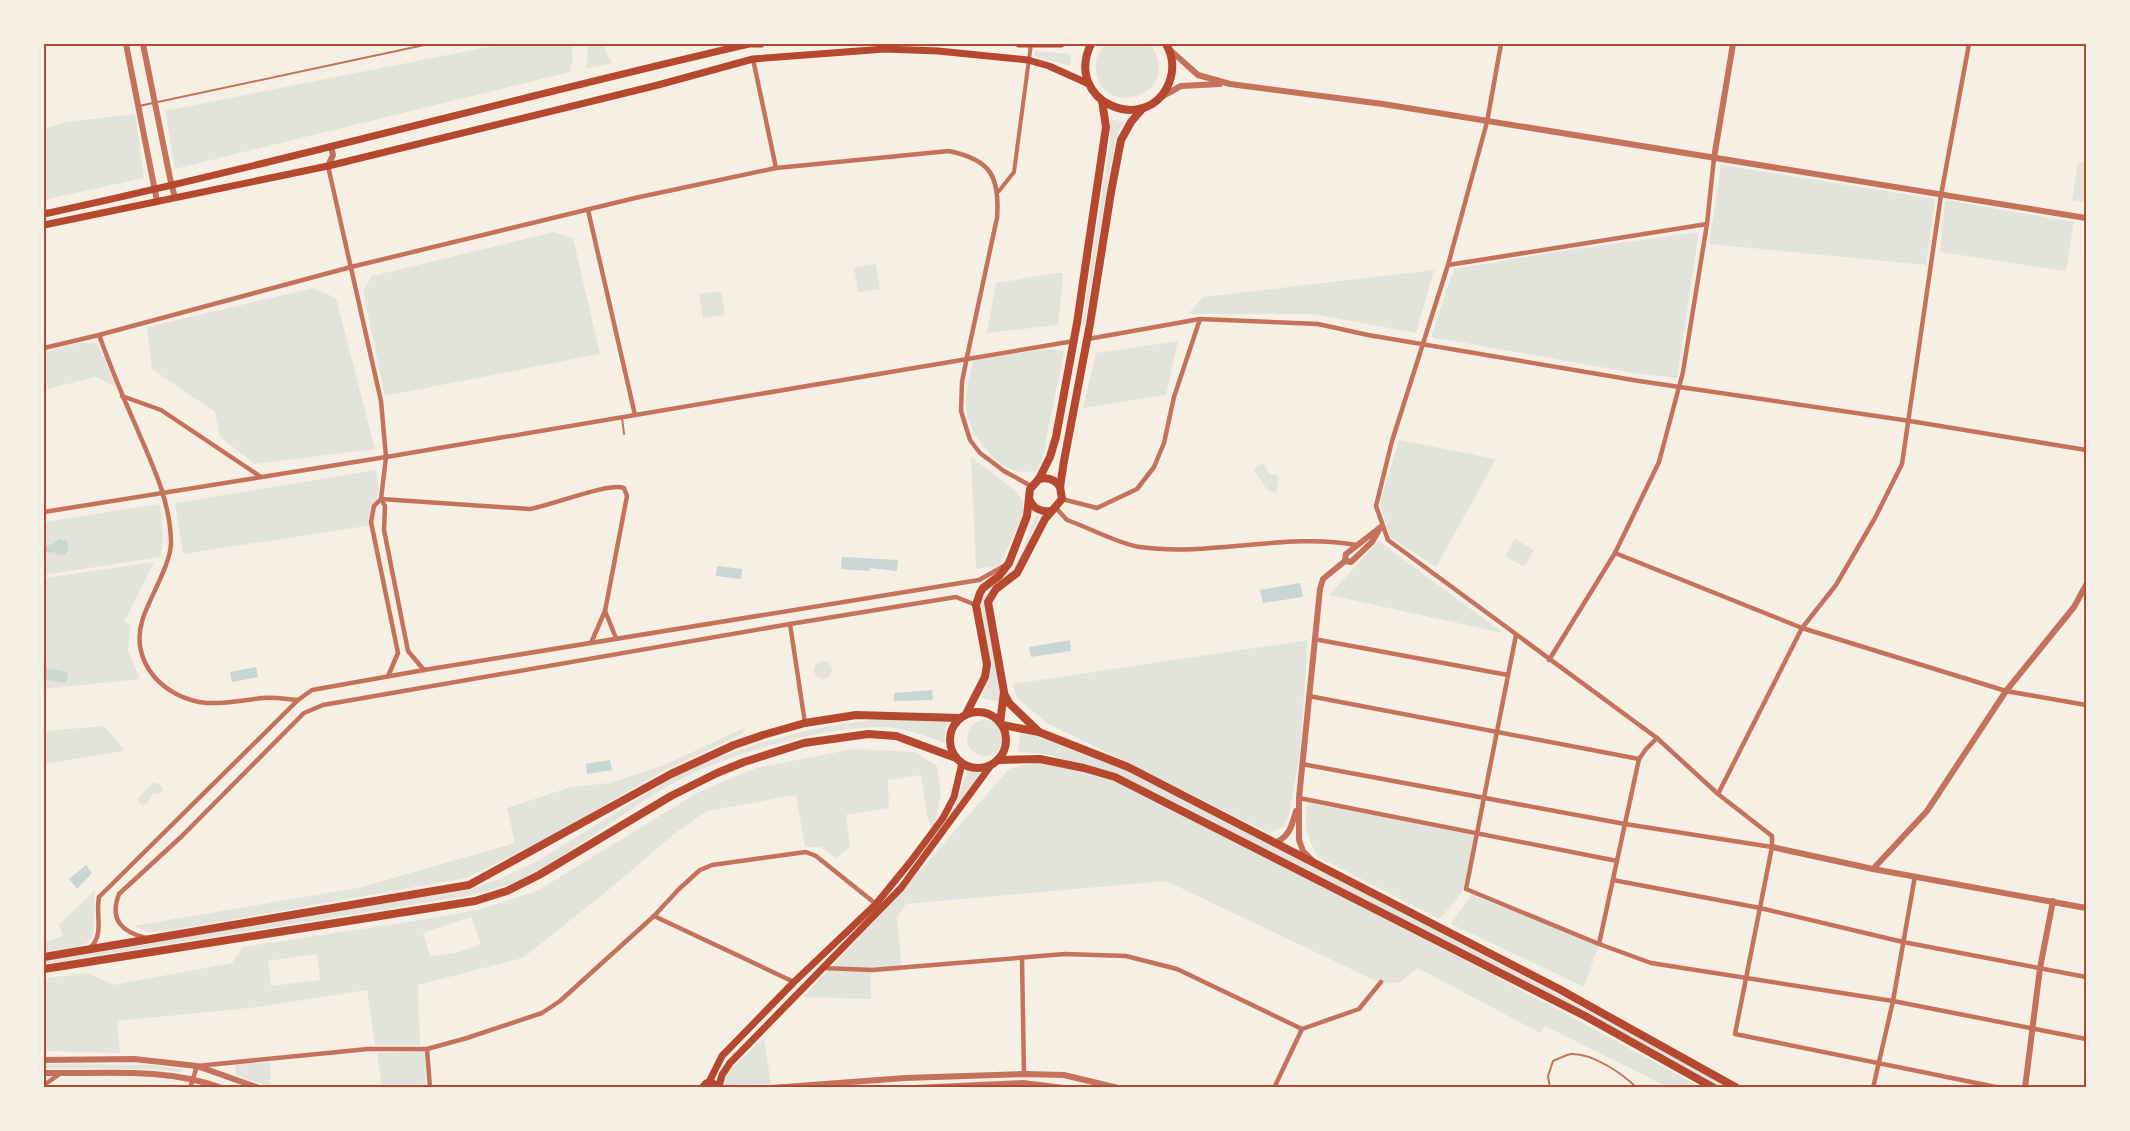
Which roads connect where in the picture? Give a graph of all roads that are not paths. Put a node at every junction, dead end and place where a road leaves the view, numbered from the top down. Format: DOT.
graph roads {
  1 [pos="126,44"];
  2 [pos="143,44"];
  3 [pos="429,44"];
  4 [pos="749,44"];
  5 [pos="761,44"];
  6 [pos="1019,44"];
  7 [pos="1061,44"];
  8 [pos="1091,44"];
  9 [pos="1501,44"];
  10 [pos="1733,44"];
  11 [pos="1969,44"];
  12 [pos="1031,45"];
  13 [pos="1168,47"];
  14 [pos="753,59"];
  15 [pos="1028,60"];
  16 [pos="1089,84"];
  17 [pos="1230,84"];
  18 [pos="1158,99"];
  19 [pos="1102,101"];
  20 [pos="155,103"];
  21 [pos="138,106"];
  22 [pos="1143,108"];
  23 [pos="1487,122"];
  24 [pos="331,146"];
  25 [pos="1714,158"];
  26 [pos="328,166"];
  27 [pos="776,168"];
  28 [pos="172,184"];
  29 [pos="154,189"];
  30 [pos="999,191"];
  31 [pos="1941,195"];
  32 [pos="175,198"];
  33 [pos="157,201"];
  34 [pos="588,210"];
  35 [pos="44,214"];
  36 [pos="2086,218"];
  37 [pos="1707,224"];
  38 [pos="44,225"];
  39 [pos="1448,265"];
  40 [pos="351,267"];
  41 [pos="1200,319"];
  42 [pos="99,335"];
  43 [pos="1088,339"];
  44 [pos="1074,341"];
  45 [pos="1422,345"];
  46 [pos="44,348"];
  47 [pos="967,357"];
  48 [pos="1680,386"];
  49 [pos="122,396"];
  50 [pos="635,415"];
  51 [pos="622,417"];
  52 [pos="1910,421"];
  53 [pos="624,434"];
  54 [pos="2086,450"];
  55 [pos="386,457"];
  56 [pos="261,477"];
  57 [pos="1039,479"];
  58 [pos="1031,486"];
  59 [pos="1060,487"];
  60 [pos="164,493"];
  61 [pos="1029,496"];
  62 [pos="1062,499"];
  63 [pos="381,500"];
  64 [pos="1053,509"];
  65 [pos="44,512"];
  66 [pos="1382,525"];
  67 [pos="1358,545"];
  68 [pos="1615,553"];
  69 [pos="1345,561"];
  70 [pos="1009,563"];
  71 [pos="2086,585"];
  72 [pos="976,605"];
  73 [pos="605,611"];
  74 [pos="790,624"];
  75 [pos="1802,628"];
  76 [pos="1516,635"];
  77 [pos="616,638"];
  78 [pos="1314,639"];
  79 [pos="591,643"];
  80 [pos="1549,660"];
  81 [pos="424,670"];
  82 [pos="1508,675"];
  83 [pos="388,676"];
  84 [pos="2006,691"];
  85 [pos="1004,692"];
  86 [pos="1308,696"];
  87 [pos="298,700"];
  88 [pos="2086,705"];
  89 [pos="304,712"];
  90 [pos="963,716"];
  91 [pos="805,723"];
  92 [pos="1001,724"];
  93 [pos="1039,732"];
  94 [pos="1497,732"];
  95 [pos="1657,738"];
  96 [pos="1639,759"];
  97 [pos="959,761"];
  98 [pos="995,762"];
  99 [pos="1302,764"];
  100 [pos="1718,794"];
  101 [pos="1299,798"];
  102 [pos="1484,798"];
  103 [pos="1625,824"];
  104 [pos="1477,834"];
  105 [pos="1277,842"];
  106 [pos="1772,847"];
  107 [pos="1312,861"];
  108 [pos="1617,861"];
  109 [pos="1873,869"];
  110 [pos="1915,876"];
  111 [pos="1613,880"];
  112 [pos="2053,901"];
  113 [pos="876,904"];
  114 [pos="1760,908"];
  115 [pos="2086,908"];
  116 [pos="654,916"];
  117 [pos="146,939"];
  118 [pos="1903,942"];
  119 [pos="1599,944"];
  120 [pos="89,949"];
  121 [pos="44,957"];
  122 [pos="1022,958"];
  123 [pos="824,968"];
  124 [pos="2040,968"];
  125 [pos="44,969"];
  126 [pos="2086,977"];
  127 [pos="1746,978"];
  128 [pos="794,982"];
  129 [pos="1382,982"];
  130 [pos="1893,1001"];
  131 [pos="2033,1027"];
  132 [pos="1302,1029"];
  133 [pos="2086,1039"];
  134 [pos="427,1049"];
  135 [pos="44,1060"];
  136 [pos="1879,1064"];
  137 [pos="197,1066"];
  138 [pos="44,1073"];
  139 [pos="61,1073"];
  140 [pos="1024,1074"];
  141 [pos="192,1079"];
  142 [pos="44,1085"];
  143 [pos="1022,1085"];
  144 [pos="703,1086"];
  145 [pos="720,1087"];
  146 [pos="190,1088"];
  147 [pos="222,1088"];
  148 [pos="259,1088"];
  149 [pos="430,1088"];
  150 [pos="771,1088"];
  151 [pos="914,1088"];
  152 [pos="1064,1088"];
  153 [pos="1118,1088"];
  154 [pos="1274,1088"];
  155 [pos="1550,1088"];
  156 [pos="1637,1088"];
  157 [pos="1714,1088"];
  158 [pos="1737,1088"];
  159 [pos="1873,1088"];
  160 [pos="2001,1088"];
  161 [pos="2025,1088"];
  1 -- 21 [label="street"];
  2 -- 20 [label="street"];
  3 -- 20 [label="lane"];
  4 -- 5 [label="main road"];
  4 -- 14 [label="main road"];
  4 -- 24 [label="main road"];
  6 -- 12 [label="main road"];
  7 -- 12 [label="main road"];
  8 -- 16 [label="main road"];
  9 -- 23 [label="street"];
  10 -- 25 [label="street"];
  11 -- 31 [label="street"];
  12 -- 15 [label="street"];
  13 -- 17 [label="street"];
  13 -- 18 [label="main road"];
  14 -- 15 [label="main road"];
  14 -- 26 [label="main road"];
  14 -- 27 [label="street"];
  15 -- 16 [label="main road"];
  15 -- 30 [label="street"];
  16 -- 19 [label="main road"];
  17 -- 18 [label="street"];
  17 -- 23 [label="street"];
  18 -- 22 [label="main road"];
  19 -- 22 [label="main road"];
  19 -- 44 [label="main road"];
  20 -- 21 [label="lane"];
  20 -- 28 [label="street"];
  21 -- 29 [label="street"];
  22 -- 43 [label="main road"];
  23 -- 25 [label="street"];
  23 -- 39 [label="street"];
  24 -- 26 [label="street"];
  24 -- 28 [label="main road"];
  25 -- 31 [label="street"];
  25 -- 37 [label="street"];
  26 -- 32 [label="main road"];
  26 -- 40 [label="street"];
  27 -- 30 [label="street"];
  27 -- 34 [label="street"];
  28 -- 29 [label="main road"];
  28 -- 32 [label="street"];
  29 -- 33 [label="street"];
  29 -- 35 [label="main road"];
  30 -- 47 [label="street"];
  31 -- 36 [label="street"];
  31 -- 52 [label="street"];
  32 -- 33 [label="main road"];
  33 -- 38 [label="main road"];
  34 -- 40 [label="street"];
  34 -- 50 [label="street"];
  37 -- 39 [label="street"];
  37 -- 48 [label="street"];
  39 -- 45 [label="street"];
  40 -- 42 [label="street"];
  40 -- 55 [label="street"];
  41 -- 43 [label="street"];
  41 -- 45 [label="street"];
  41 -- 62 [label="street"];
  42 -- 46 [label="street"];
  42 -- 49 [label="street"];
  43 -- 59 [label="main road"];
  44 -- 47 [label="street"];
  44 -- 57 [label="main road"];
  45 -- 48 [label="street"];
  45 -- 66 [label="street"];
  47 -- 50 [label="street"];
  47 -- 58 [label="street"];
  48 -- 52 [label="street"];
  48 -- 68 [label="street"];
  49 -- 56 [label="street"];
  49 -- 60 [label="street"];
  50 -- 51 [label="street"];
  51 -- 53 [label="lane"];
  51 -- 55 [label="street"];
  52 -- 54 [label="street"];
  52 -- 75 [label="street"];
  55 -- 56 [label="street"];
  55 -- 63 [label="street"];
  56 -- 60 [label="street"];
  57 -- 58 [label="main road"];
  57 -- 59 [label="main road"];
  58 -- 61 [label="main road"];
  59 -- 62 [label="main road"];
  60 -- 65 [label="street"];
  60 -- 87 [label="street"];
  61 -- 64 [label="main road"];
  61 -- 70 [label="main road"];
  62 -- 64 [label="main road"];
  63 -- 73 [label="street"];
  63 -- 81 [label="street"];
  63 -- 83 [label="street"];
  64 -- 67 [label="street"];
  64 -- 85 [label="main road"];
  66 -- 67 [label="street"];
  66 -- 69 [label="street"];
  66 -- 76 [label="street"];
  67 -- 69 [label="street"];
  68 -- 75 [label="street"];
  68 -- 80 [label="street"];
  69 -- 78 [label="street"];
  70 -- 72 [label="main road"];
  70 -- 77 [label="street"];
  71 -- 84 [label="street"];
  72 -- 74 [label="street"];
  72 -- 90 [label="main road"];
  73 -- 77 [label="street"];
  73 -- 79 [label="street"];
  74 -- 89 [label="street"];
  74 -- 91 [label="street"];
  75 -- 84 [label="street"];
  75 -- 100 [label="street"];
  76 -- 80 [label="street"];
  76 -- 82 [label="street"];
  77 -- 79 [label="street"];
  78 -- 82 [label="street"];
  78 -- 86 [label="street"];
  79 -- 81 [label="street"];
  80 -- 95 [label="street"];
  81 -- 83 [label="street"];
  82 -- 94 [label="street"];
  83 -- 87 [label="street"];
  84 -- 88 [label="street"];
  84 -- 109 [label="street"];
  85 -- 92 [label="main road"];
  85 -- 93 [label="main road"];
  86 -- 94 [label="street"];
  86 -- 99 [label="street"];
  87 -- 89 [label="street"];
  87 -- 120 [label="street"];
  89 -- 117 [label="street"];
  90 -- 91 [label="main road"];
  90 -- 92 [label="main road"];
  90 -- 97 [label="main road"];
  91 -- 117 [label="main road"];
  92 -- 93 [label="main road"];
  92 -- 98 [label="main road"];
  93 -- 105 [label="main road"];
  94 -- 96 [label="street"];
  94 -- 102 [label="street"];
  95 -- 96 [label="street"];
  95 -- 100 [label="street"];
  96 -- 103 [label="street"];
  97 -- 98 [label="main road"];
  97 -- 113 [label="main road"];
  97 -- 125 [label="main road"];
  98 -- 123 [label="main road"];
  98 -- 157 [label="main road"];
  99 -- 101 [label="street"];
  99 -- 102 [label="street"];
  100 -- 106 [label="street"];
  101 -- 104 [label="street"];
  101 -- 105 [label="street"];
  101 -- 107 [label="street"];
  102 -- 103 [label="street"];
  102 -- 104 [label="street"];
  103 -- 106 [label="street"];
  103 -- 108 [label="street"];
  104 -- 108 [label="street"];
  104 -- 119 [label="street"];
  105 -- 107 [label="main road"];
  106 -- 109 [label="street"];
  106 -- 114 [label="street"];
  107 -- 158 [label="main road"];
  108 -- 111 [label="street"];
  109 -- 110 [label="street"];
  110 -- 112 [label="street"];
  110 -- 118 [label="street"];
  111 -- 114 [label="street"];
  111 -- 119 [label="street"];
  112 -- 115 [label="street"];
  112 -- 124 [label="street"];
  113 -- 116 [label="street"];
  113 -- 128 [label="main road"];
  114 -- 118 [label="street"];
  114 -- 127 [label="street"];
  116 -- 128 [label="street"];
  116 -- 134 [label="street"];
  117 -- 120 [label="main road"];
  118 -- 124 [label="street"];
  118 -- 130 [label="street"];
  119 -- 127 [label="street"];
  120 -- 121 [label="main road"];
  122 -- 123 [label="street"];
  122 -- 132 [label="street"];
  122 -- 140 [label="street"];
  123 -- 145 [label="main road"];
  124 -- 126 [label="street"];
  124 -- 131 [label="street"];
  127 -- 130 [label="street"];
  127 -- 136 [label="street"];
  128 -- 144 [label="main road"];
  129 -- 132 [label="street"];
  130 -- 131 [label="street"];
  130 -- 136 [label="street"];
  131 -- 133 [label="street"];
  131 -- 161 [label="street"];
  132 -- 154 [label="street"];
  134 -- 137 [label="street"];
  134 -- 149 [label="street"];
  135 -- 137 [label="street"];
  136 -- 159 [label="street"];
  136 -- 160 [label="street"];
  137 -- 141 [label="street"];
  137 -- 148 [label="street"];
  138 -- 139 [label="street"];
  139 -- 141 [label="street"];
  139 -- 142 [label="street"];
  140 -- 143 [label="street"];
  140 -- 150 [label="street"];
  140 -- 153 [label="street"];
  141 -- 146 [label="street"];
  141 -- 147 [label="street"];
  143 -- 151 [label="street"];
  143 -- 152 [label="street"];
  144 -- 145 [label="main road"];
  155 -- 156 [label="lane"];
}
